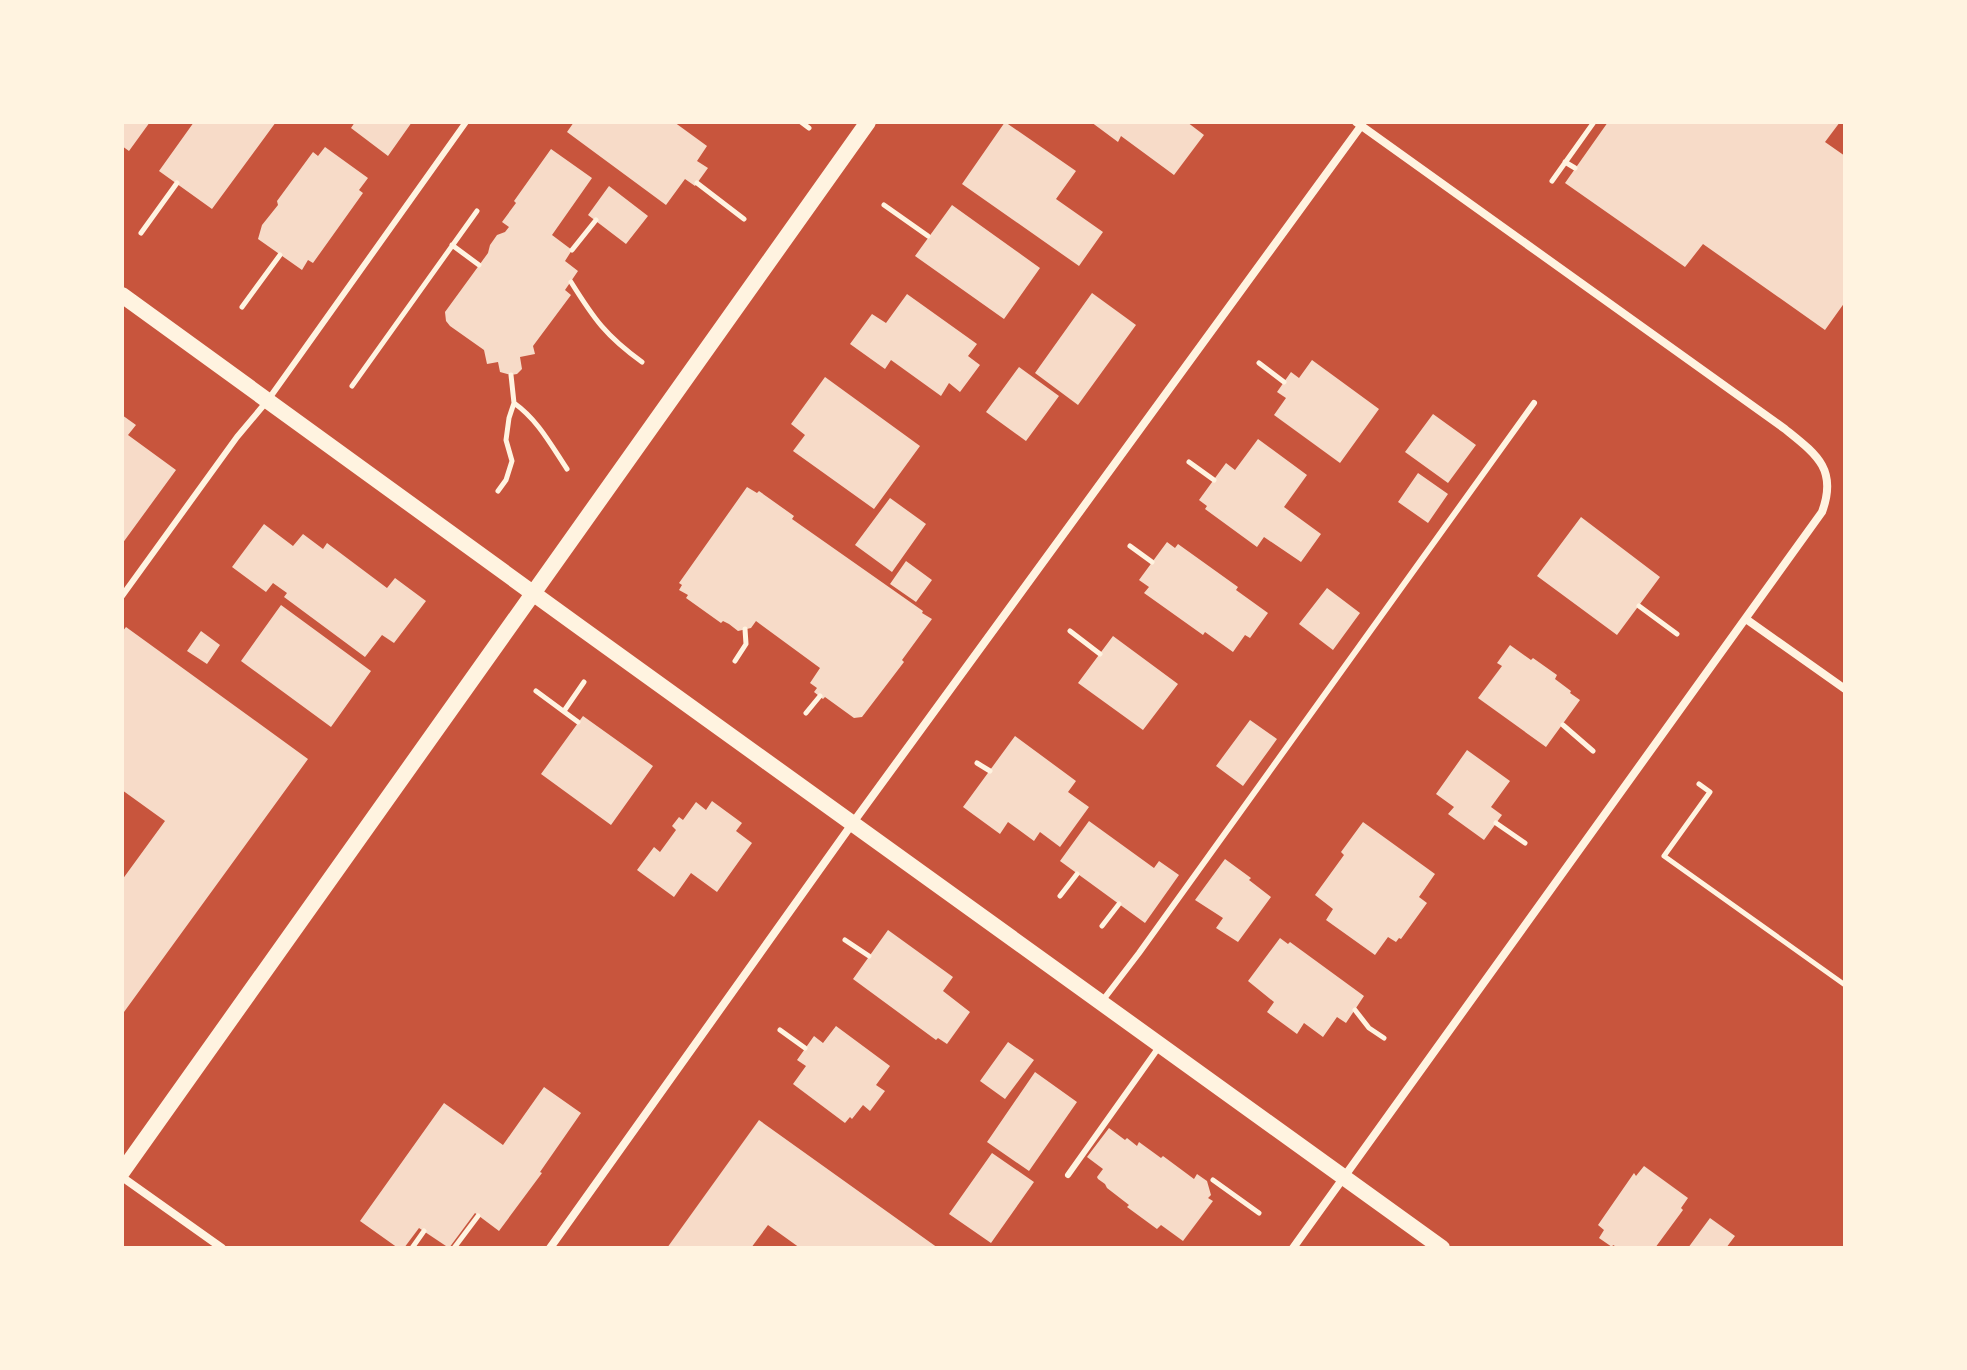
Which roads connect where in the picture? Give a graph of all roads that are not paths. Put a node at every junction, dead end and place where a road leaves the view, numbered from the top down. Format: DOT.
graph roads {
  1 [pos="466,122"];
  2 [pos="868,122"];
  3 [pos="1359,124"];
  4 [pos="122,295"];
  5 [pos="268,400"];
  6 [pos="1534,403"];
  7 [pos="533,594"];
  8 [pos="122,596"];
  9 [pos="1746,619"];
  10 [pos="1845,689"];
  11 [pos="852,824"];
  12 [pos="1101,1003"];
  13 [pos="1160,1045"];
  14 [pos="122,1174"];
  15 [pos="1068,1175"];
  16 [pos="1344,1177"];
  17 [pos="222,1248"];
  18 [pos="550,1248"];
  19 [pos="1293,1248"];
  20 [pos="1442,1248"];
  1 -- 5 [label="lane"];
  2 -- 7 [label="main road"];
  3 -- 9 [label="street"];
  3 -- 11 [label="street"];
  4 -- 5 [label="main road"];
  5 -- 7 [label="main road"];
  5 -- 8 [label="lane"];
  6 -- 12 [label="lane"];
  7 -- 11 [label="main road"];
  7 -- 14 [label="main road"];
  9 -- 10 [label="street"];
  9 -- 16 [label="street"];
  11 -- 12 [label="main road"];
  11 -- 18 [label="street"];
  12 -- 13 [label="main road"];
  13 -- 15 [label="lane"];
  13 -- 16 [label="main road"];
  14 -- 17 [label="street"];
  16 -- 19 [label="street"];
  16 -- 20 [label="main road"];
}
